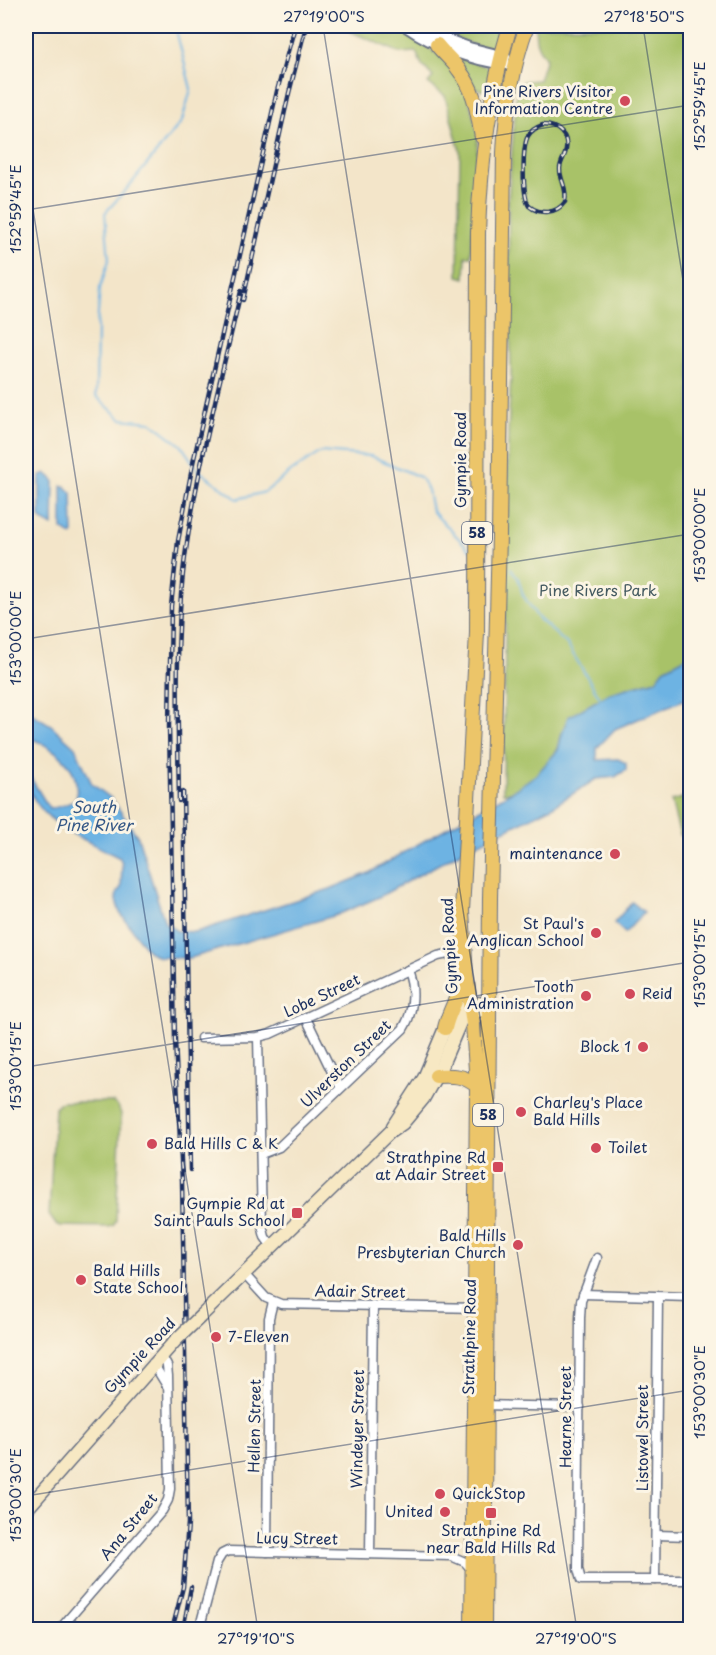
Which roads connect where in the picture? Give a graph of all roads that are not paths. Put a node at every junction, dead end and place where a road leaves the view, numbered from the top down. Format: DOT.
graph roads {
  1 [pos="406,26"];
  2 [pos="411,26"];
  3 [pos="510,26"];
  4 [pos="527,26"];
  5 [pos="437,45"];
  6 [pos="500,60"];
  7 [pos="516,62"];
  8 [pos="485,151"];
  9 [pos="448,954"];
  10 [pos="408,970"];
  11 [pos="466,974"];
  12 [pos="489,1006"];
  13 [pos="471,1008"];
  14 [pos="306,1018"];
  15 [pos="445,1028"];
  16 [pos="258,1036"];
  17 [pos="201,1038"];
  18 [pos="436,1076"];
  19 [pos="477,1086"];
  20 [pos="341,1087"];
  21 [pos="390,1132"];
  22 [pos="261,1154"];
  23 [pos="272,1247"];
  24 [pos="597,1258"];
  25 [pos="244,1274"];
  26 [pos="583,1294"];
  27 [pos="658,1297"];
  28 [pos="690,1297"];
  29 [pos="273,1302"];
  30 [pos="373,1305"];
  31 [pos="481,1308"];
  32 [pos="157,1359"];
  33 [pos="480,1405"];
  34 [pos="580,1407"];
  35 [pos="26,1510"];
  36 [pos="656,1535"];
  37 [pos="690,1536"];
  38 [pos="473,1543"];
  39 [pos="267,1552"];
  40 [pos="370,1554"];
  41 [pos="451,1556"];
  42 [pos="473,1571"];
  43 [pos="655,1580"];
  44 [pos="690,1580"];
  45 [pos="59,1629"];
  46 [pos="199,1629"];
  47 [pos="472,1629"];
  48 [pos="484,1629"];
  1 -- 5 [label="street"];
  2 -- 6 [label="street"];
  3 -- 6 [label="highway, Gympie Road / 58"];
  4 -- 7 [label="highway, 58"];
  5 -- 6 [label="street"];
  5 -- 8 [label="highway"];
  6 -- 7 [label="street"];
  6 -- 8 [label="highway, Gympie Road / 58"];
  7 -- 12 [label="highway, 58"];
  8 -- 11 [label="highway, Gympie Road / 58"];
  9 -- 10 [label="street, Lobe Street"];
  10 -- 14 [label="street, Lobe Street"];
  10 -- 20 [label="street, Ulverston Street"];
  11 -- 13 [label="highway, Gympie Road / 58"];
  11 -- 15 [label="highway"];
  12 -- 13 [label="main road, Gympie Road"];
  12 -- 31 [label="highway, Strathpine Road / 58"];
  13 -- 15 [label="main road, Gympie Road"];
  13 -- 18 [label="main road, Gympie Road"];
  13 -- 19 [label="highway, Strathpine Road / 58"];
  14 -- 16 [label="street, Lobe Street"];
  14 -- 20 [label="street"];
  15 -- 21 [label="main road, Gympie Road"];
  16 -- 17 [label="street, Lobe Street"];
  16 -- 22 [label="street"];
  18 -- 19 [label="highway"];
  18 -- 21 [label="main road, Gympie Road"];
  19 -- 31 [label="highway, Strathpine Road / 58"];
  20 -- 22 [label="street, Ulverston Street"];
  21 -- 23 [label="main road, Gympie Road"];
  22 -- 23 [label="street"];
  23 -- 25 [label="main road, Gympie Road"];
  24 -- 26 [label="street, Hearne Street"];
  25 -- 29 [label="street"];
  25 -- 32 [label="main road, Gympie Road, bridge"];
  26 -- 27 [label="street"];
  26 -- 34 [label="street, Hearne Street"];
  27 -- 28 [label="street"];
  27 -- 36 [label="street, Listowel Street"];
  29 -- 30 [label="street, Adair Street"];
  29 -- 39 [label="street, Hellen Street"];
  30 -- 31 [label="street, Adair Street"];
  30 -- 40 [label="street, Windeyer Street"];
  31 -- 33 [label="highway, Strathpine Road / 58"];
  32 -- 35 [label="main road, Gympie Road"];
  32 -- 45 [label="street, Ana Street"];
  33 -- 34 [label="street"];
  33 -- 38 [label="highway, Strathpine Road / 58"];
  33 -- 48 [label="highway, Strathpine Road / 58"];
  34 -- 43 [label="street, Hearne Street"];
  36 -- 37 [label="street"];
  36 -- 43 [label="street, Listowel Street"];
  38 -- 41 [label="street"];
  38 -- 42 [label="highway, Strathpine Road / 58"];
  39 -- 40 [label="street, Lucy Street"];
  39 -- 46 [label="street, Lucy Street"];
  40 -- 41 [label="street, Lucy Street"];
  41 -- 42 [label="street"];
  42 -- 47 [label="highway, Strathpine Road / 58"];
  43 -- 44 [label="street"];
}
